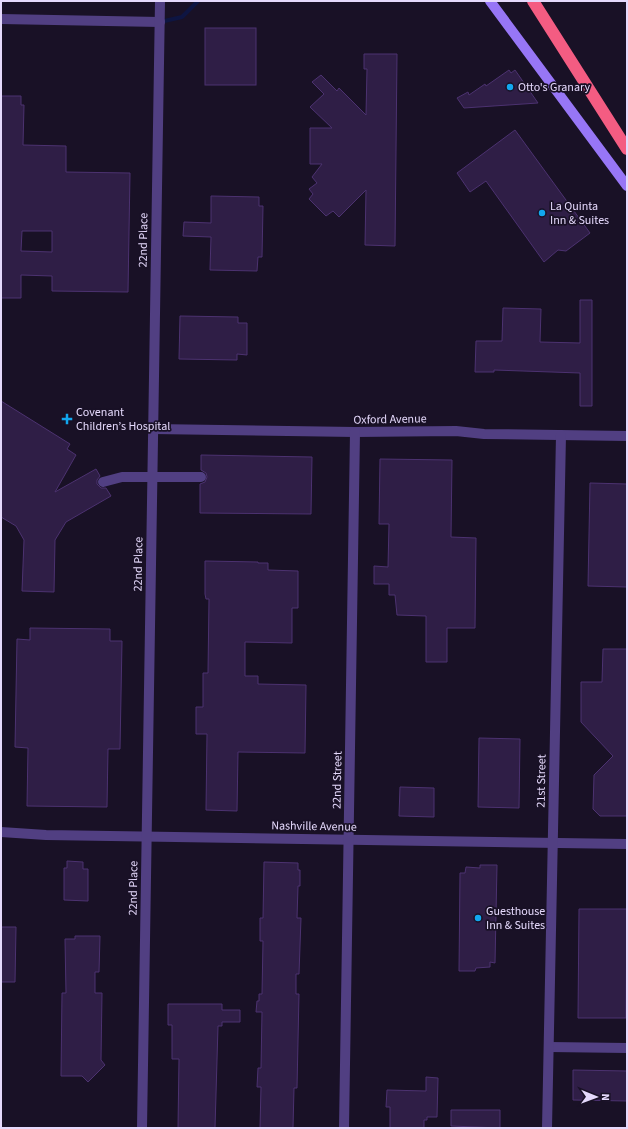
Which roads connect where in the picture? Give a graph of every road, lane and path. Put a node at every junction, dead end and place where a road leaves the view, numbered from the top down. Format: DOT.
graph roads {
  1 [pos="160,1"];
  2 [pos="490,1"];
  3 [pos="533,1"];
  4 [pos="1,19"];
  5 [pos="160,22"];
  6 [pos="627,148"];
  7 [pos="627,186"];
  8 [pos="153,429"];
  9 [pos="355,432"];
  10 [pos="561,435"];
  11 [pos="627,436"];
  12 [pos="200,477"];
  13 [pos="103,482"];
  14 [pos="1,832"];
  15 [pos="147,837"];
  16 [pos="349,840"];
  17 [pos="552,843"];
  18 [pos="627,844"];
  19 [pos="549,1047"];
  20 [pos="627,1048"];
  21 [pos="142,1128"];
  22 [pos="344,1128"];
  23 [pos="547,1128"];
  1 -- 5 [label="street, 22nd Place"];
  2 -- 7 [label="main road"];
  3 -- 6 [label="highway"];
  4 -- 5 [label="street"];
  5 -- 8 [label="street, 22nd Place"];
  8 -- 9 [label="street, Oxford Avenue"];
  8 -- 15 [label="street, 22nd Place"];
  9 -- 10 [label="street, Oxford Avenue"];
  9 -- 16 [label="street, 22nd Street"];
  10 -- 11 [label="street, Oxford Avenue"];
  10 -- 17 [label="street, 21st Street"];
  12 -- 13 [label="street, bridge"];
  14 -- 15 [label="street, Nashville Avenue"];
  15 -- 16 [label="street, Nashville Avenue"];
  15 -- 21 [label="street, 22nd Place"];
  16 -- 17 [label="street, Nashville Avenue"];
  16 -- 22 [label="street, 22nd Street"];
  17 -- 18 [label="street, Nashville Avenue"];
  17 -- 19 [label="street, 21st Street"];
  19 -- 20 [label="street"];
  19 -- 23 [label="street, 21st Street"];
}
